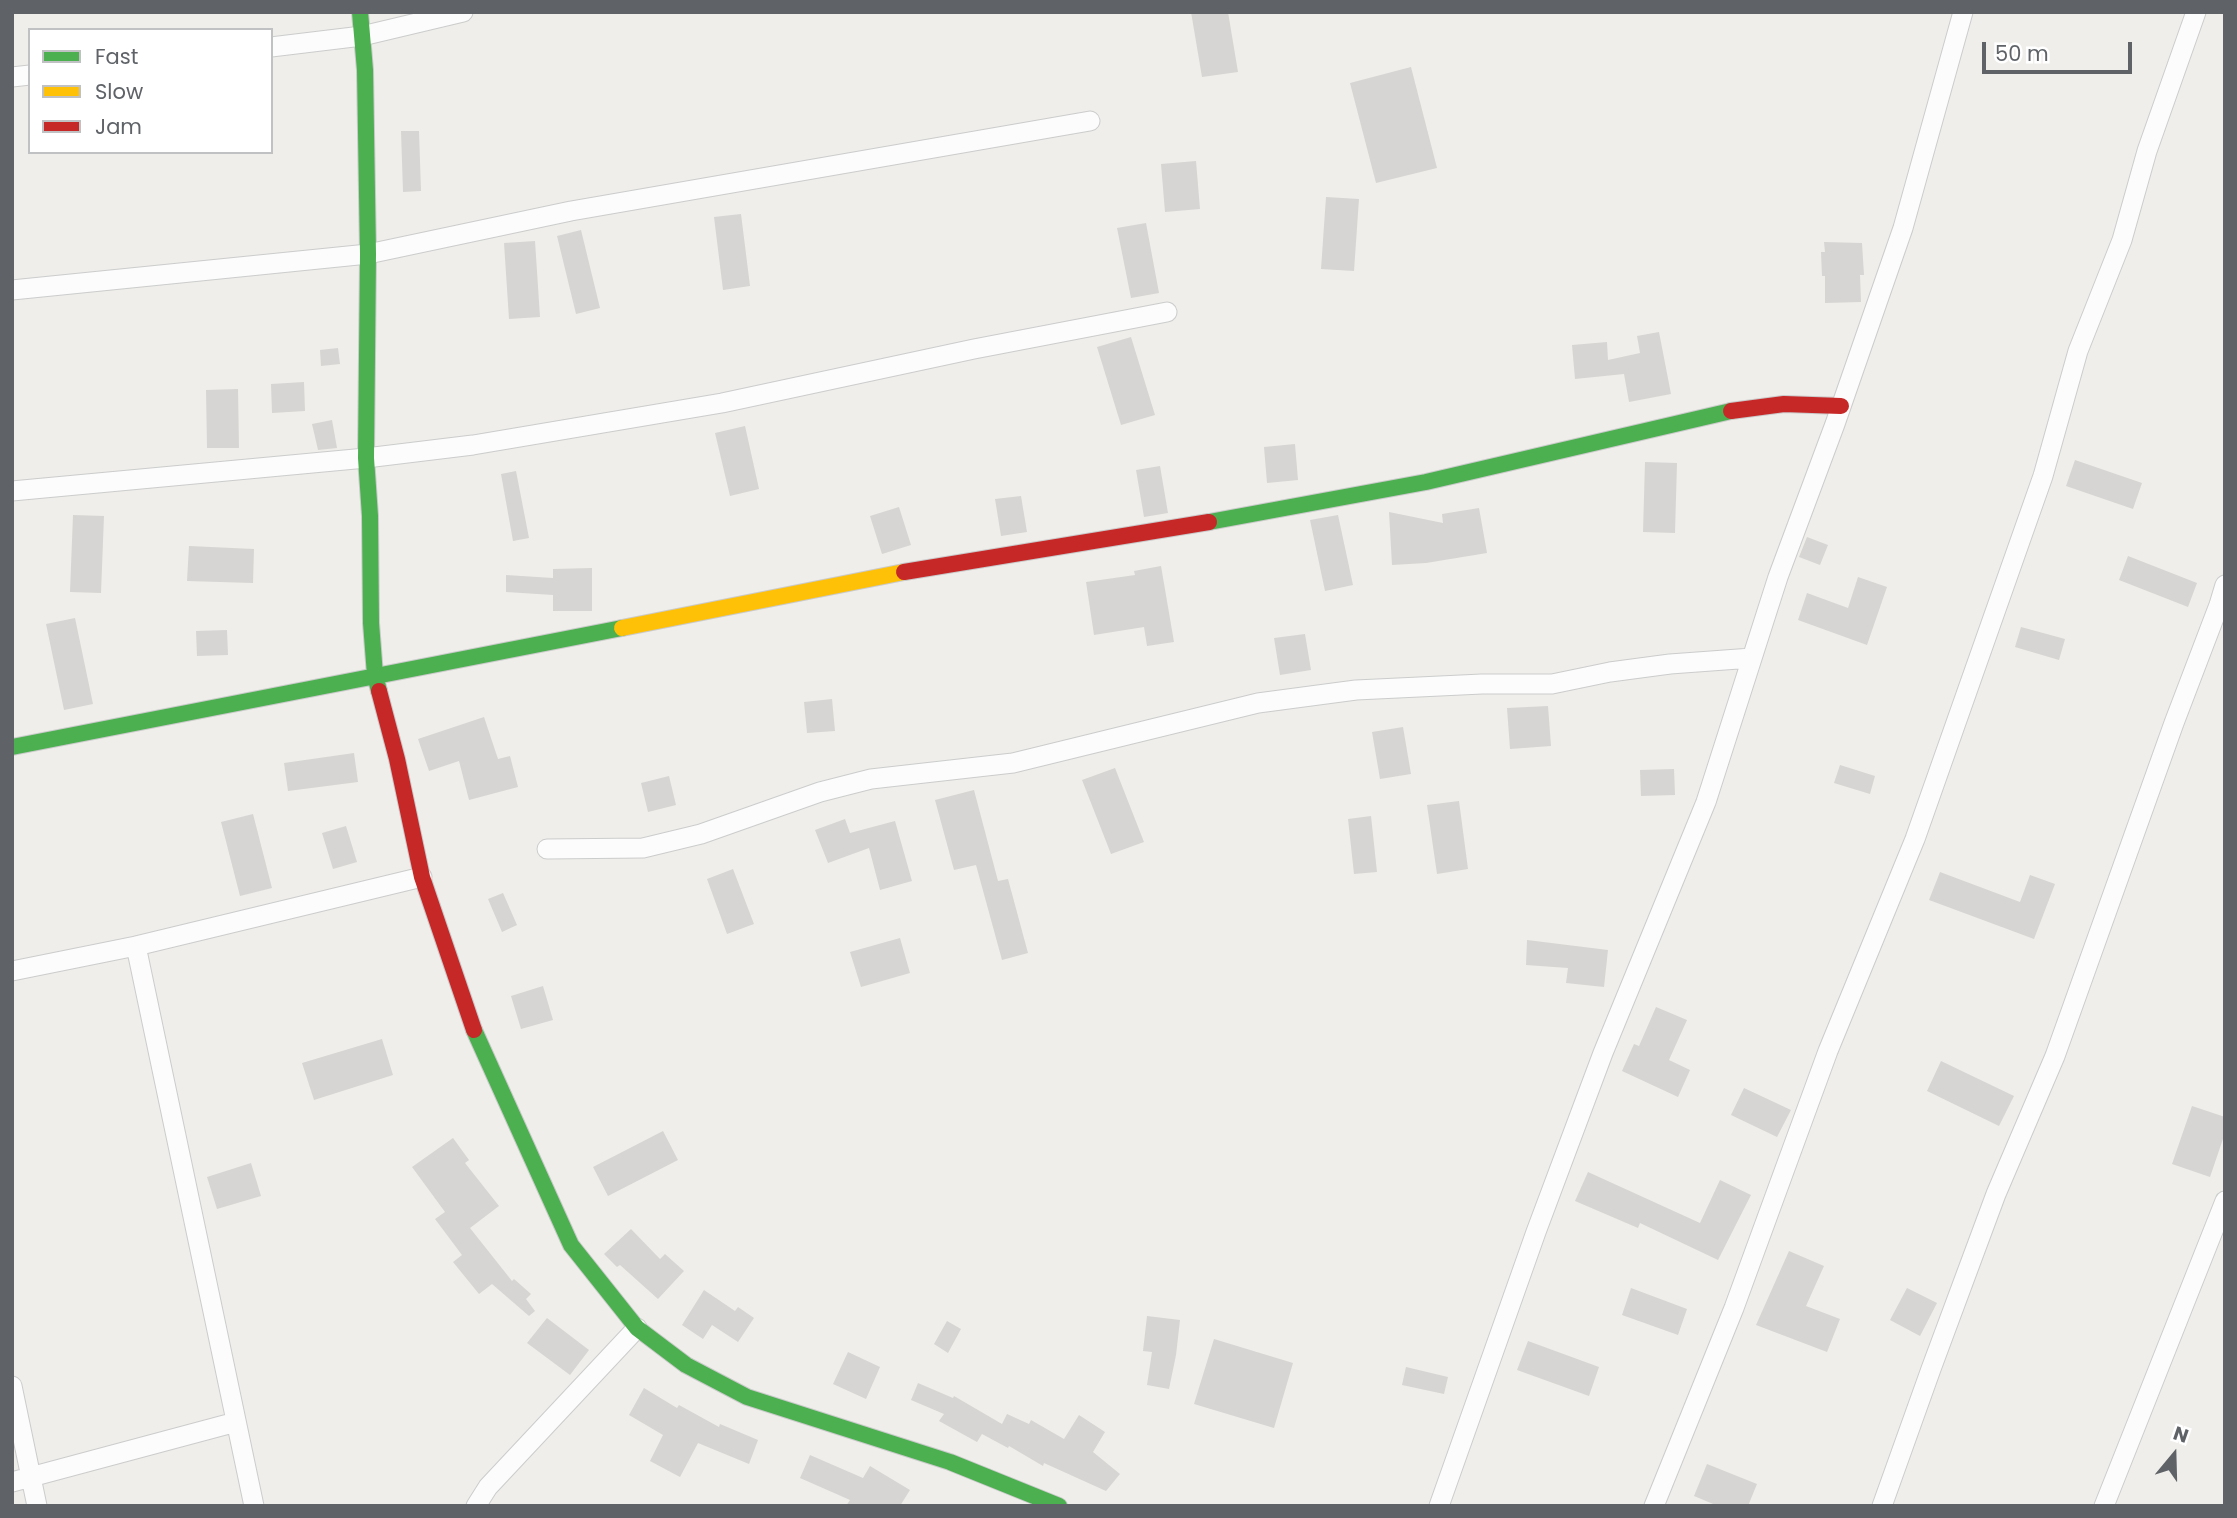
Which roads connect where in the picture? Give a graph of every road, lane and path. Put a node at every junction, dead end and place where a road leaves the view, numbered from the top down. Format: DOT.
graph roads {
  1 [pos="360,12"];
  2 [pos="463,12"];
  3 [pos="1963,12"];
  4 [pos="2196,12"];
  5 [pos="362,36"];
  6 [pos="273,47"];
  7 [pos="1090,121"];
  8 [pos="368,254"];
  9 [pos="12,290"];
  10 [pos="1167,312"];
  11 [pos="1841,406"];
  12 [pos="366,458"];
  13 [pos="12,491"];
  14 [pos="2225,585"];
  15 [pos="1752,658"];
  16 [pos="375,675"];
  17 [pos="12,747"];
  18 [pos="547,849"];
  19 [pos="422,877"];
  20 [pos="135,946"];
  21 [pos="12,971"];
  22 [pos="2225,1201"];
  23 [pos="637,1328"];
  24 [pos="12,1386"];
  25 [pos="236,1422"];
  26 [pos="22,1480"];
  27 [pos="37,1506"];
  28 [pos="254,1506"];
  29 [pos="476,1506"];
  30 [pos="1059,1506"];
  31 [pos="1439,1506"];
  32 [pos="1654,1506"];
  33 [pos="1882,1506"];
  34 [pos="2104,1506"];
  1 -- 5 [label="street"];
  2 -- 5 [label="street"];
  3 -- 11 [label="street"];
  4 -- 32 [label="street"];
  5 -- 6 [label="street"];
  5 -- 8 [label="street"];
  7 -- 8 [label="street"];
  8 -- 9 [label="street"];
  8 -- 12 [label="street"];
  10 -- 12 [label="street"];
  11 -- 15 [label="street"];
  11 -- 16 [label="street"];
  12 -- 13 [label="street"];
  12 -- 16 [label="street"];
  14 -- 33 [label="street"];
  15 -- 18 [label="street"];
  15 -- 31 [label="street"];
  16 -- 17 [label="street"];
  16 -- 19 [label="street"];
  19 -- 20 [label="street"];
  19 -- 23 [label="street"];
  20 -- 21 [label="street"];
  20 -- 25 [label="street"];
  22 -- 34 [label="street"];
  23 -- 29 [label="street"];
  23 -- 30 [label="street"];
  24 -- 26 [label="street"];
  25 -- 26 [label="street"];
  25 -- 28 [label="street"];
  26 -- 27 [label="street"];
}
